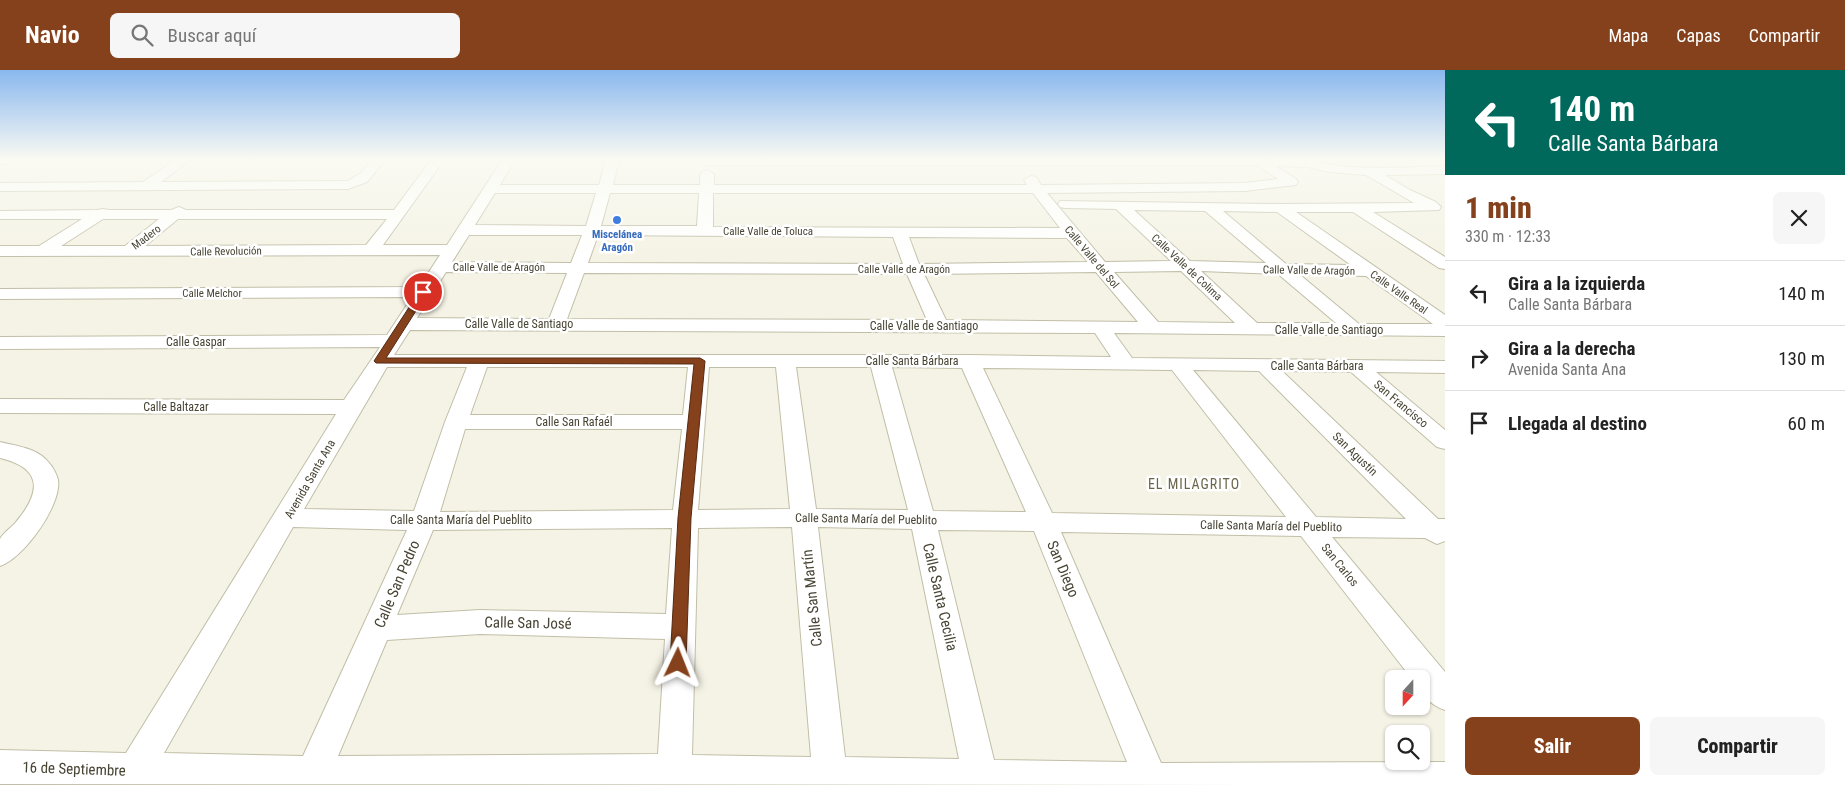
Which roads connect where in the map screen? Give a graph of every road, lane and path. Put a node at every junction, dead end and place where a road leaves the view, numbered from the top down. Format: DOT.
graph roads {
  1 [pos="134,193"];
  2 [pos="203,193"];
  3 [pos="413,193"];
  4 [pos="486,193"];
  5 [pos="604,193"];
  6 [pos="706,193"];
  7 [pos="1040,193"];
  8 [pos="1406,193"];
  9 [pos="1047,204"];
  10 [pos="1120,205"];
  11 [pos="1209,207"];
  12 [pos="1441,207"];
  13 [pos="1280,208"];
  14 [pos="1357,208"];
  15 [pos="102,214"];
  16 [pos="398,214"];
  17 [pos="0,215"];
  18 [pos="175,215"];
  19 [pos="464,230"];
  20 [pos="592,230"];
  21 [pos="705,230"];
  22 [pos="899,231"];
  23 [pos="1073,233"];
  24 [pos="372,249"];
  25 [pos="451,250"];
  26 [pos="34,251"];
  27 [pos="126,252"];
  28 [pos="3,258"];
  29 [pos="1445,264"];
  30 [pos="1187,266"];
  31 [pos="439,267"];
  32 [pos="576,267"];
  33 [pos="1101,268"];
  34 [pos="913,269"];
  35 [pos="1282,270"];
  36 [pos="1369,271"];
  37 [pos="423,292"];
  38 [pos="0,294"];
  39 [pos="404,324"];
  40 [pos="556,324"];
  41 [pos="1445,324"];
  42 [pos="939,326"];
  43 [pos="1100,327"];
  44 [pos="1152,328"];
  45 [pos="1253,329"];
  46 [pos="1355,330"];
  47 [pos="1445,330"];
  48 [pos="392,341"];
  49 [pos="0,342"];
  50 [pos="379,361"];
  51 [pos="700,361"];
  52 [pos="785,361"];
  53 [pos="880,361"];
  54 [pos="969,361"];
  55 [pos="479,362"];
  56 [pos="1126,364"];
  57 [pos="1178,365"];
  58 [pos="1265,366"];
  59 [pos="1356,366"];
  60 [pos="1445,367"];
  61 [pos="0,406"];
  62 [pos="351,407"];
  63 [pos="456,422"];
  64 [pos="692,422"];
  65 [pos="1445,442"];
  66 [pos="0,450"];
  67 [pos="287,518"];
  68 [pos="685,518"];
  69 [pos="804,518"];
  70 [pos="424,520"];
  71 [pos="923,520"];
  72 [pos="1044,523"];
  73 [pos="1310,527"];
  74 [pos="1441,533"];
  75 [pos="0,556"];
  76 [pos="679,627"];
  77 [pos="378,628"];
  78 [pos="1445,696"];
  79 [pos="0,768"];
  80 [pos="674,771"];
  81 [pos="312,773"];
  82 [pos="830,775"];
  83 [pos="980,776"];
  84 [pos="129,778"];
  85 [pos="1445,779"];
  86 [pos="1151,780"];
  1 -- 15 [label="street"];
  2 -- 18 [label="street, Madero"];
  3 -- 16 [label="street"];
  4 -- 19 [label="street, Avenida Santa Ana"];
  5 -- 20 [label="street"];
  6 -- 21 [label="street"];
  7 -- 9 [label="street, Calle Valle del Sol"];
  8 -- 12 [label="street"];
  9 -- 10 [label="street"];
  9 -- 23 [label="street, Calle Valle del Sol"];
  10 -- 11 [label="street"];
  10 -- 30 [label="street, Calle Valle de Colima"];
  11 -- 13 [label="street"];
  11 -- 35 [label="street"];
  12 -- 14 [label="street"];
  13 -- 14 [label="street"];
  13 -- 36 [label="street, Calle Valle Real"];
  14 -- 29 [label="street"];
  15 -- 17 [label="street"];
  15 -- 18 [label="street"];
  15 -- 26 [label="street"];
  16 -- 18 [label="street"];
  16 -- 24 [label="street"];
  18 -- 27 [label="street, Madero"];
  19 -- 20 [label="street, Calle Valle de Toluca"];
  19 -- 25 [label="street, Avenida Santa Ana"];
  20 -- 21 [label="street, Calle Valle de Toluca"];
  20 -- 32 [label="street"];
  21 -- 22 [label="street, Calle Valle de Toluca"];
  22 -- 23 [label="street, Calle Valle de Toluca"];
  22 -- 34 [label="street"];
  23 -- 33 [label="street, Calle Valle del Sol"];
  24 -- 25 [label="street, Calle Revolución"];
  24 -- 27 [label="street, Calle Revolución"];
  25 -- 31 [label="street, Avenida Santa Ana"];
  26 -- 27 [label="street, Calle Revolución"];
  26 -- 28 [label="street"];
  30 -- 33 [label="street, Calle Valle de Aragón"];
  30 -- 35 [label="street, Calle Valle de Aragón"];
  30 -- 45 [label="street, Calle Valle de Colima"];
  31 -- 32 [label="street, Calle Valle de Aragón"];
  31 -- 37 [label="street, Avenida Santa Ana"];
  32 -- 34 [label="street, Calle Valle de Aragón"];
  32 -- 40 [label="street"];
  33 -- 34 [label="street, Calle Valle de Aragón"];
  33 -- 44 [label="street, Calle Valle del Sol"];
  34 -- 42 [label="street"];
  35 -- 36 [label="street, Calle Valle de Aragón"];
  35 -- 46 [label="street"];
  36 -- 41 [label="street, Calle Valle Real"];
  37 -- 38 [label="street, Calle Melchor"];
  37 -- 39 [label="street, Avenida Santa Ana"];
  39 -- 40 [label="street, Calle Valle de Santiago"];
  39 -- 48 [label="street, Avenida Santa Ana"];
  40 -- 42 [label="street, Calle Valle de Santiago"];
  42 -- 43 [label="street, Calle Valle de Santiago"];
  43 -- 44 [label="street, Calle Valle de Santiago"];
  43 -- 56 [label="street"];
  44 -- 45 [label="street, Calle Valle de Santiago"];
  45 -- 46 [label="street, Calle Valle de Santiago"];
  46 -- 47 [label="street, Calle Valle de Santiago"];
  48 -- 49 [label="street, Calle Gaspar"];
  48 -- 50 [label="street, Avenida Santa Ana"];
  50 -- 55 [label="street, Calle Santa Bárbara"];
  50 -- 62 [label="street, Avenida Santa Ana"];
  51 -- 52 [label="street, Calle Santa Bárbara"];
  51 -- 55 [label="street, Calle Santa Bárbara"];
  51 -- 64 [label="street"];
  52 -- 53 [label="street, Calle Santa Bárbara"];
  52 -- 69 [label="street, Calle San Martín"];
  53 -- 54 [label="street, Calle Santa Bárbara"];
  53 -- 71 [label="street, Calle Santa Cecilia"];
  54 -- 56 [label="street, Calle Santa Bárbara"];
  54 -- 72 [label="street, San Diego"];
  55 -- 63 [label="street, Calle San Pedro"];
  56 -- 57 [label="street, Calle Santa Bárbara"];
  57 -- 58 [label="street, Calle Santa Bárbara"];
  57 -- 73 [label="street, San Carlos"];
  58 -- 59 [label="street, Calle Santa Bárbara"];
  58 -- 74 [label="street, San Agustín"];
  59 -- 60 [label="street, Calle Santa Bárbara"];
  59 -- 65 [label="street, San Francisco"];
  61 -- 62 [label="street, Calle Baltazar"];
  62 -- 67 [label="street, Avenida Santa Ana"];
  63 -- 64 [label="street, Calle San Rafaél"];
  63 -- 70 [label="street, Calle San Pedro"];
  64 -- 68 [label="street"];
  66 -- 75 [label="street"];
  67 -- 70 [label="street, Calle Santa María del Pueblito"];
  67 -- 84 [label="street, Avenida Santa Ana"];
  68 -- 69 [label="street, Calle Santa María del Pueblito"];
  68 -- 70 [label="street, Calle Santa María del Pueblito"];
  68 -- 76 [label="street"];
  69 -- 71 [label="street, Calle Santa María del Pueblito"];
  69 -- 82 [label="street, Calle San Martín"];
  70 -- 77 [label="street, Calle San Pedro"];
  71 -- 72 [label="street, Calle Santa María del Pueblito"];
  71 -- 83 [label="street, Calle Santa Cecilia"];
  72 -- 73 [label="street, Calle Santa María del Pueblito"];
  72 -- 86 [label="street, San Diego"];
  73 -- 74 [label="street, Calle Santa María del Pueblito"];
  73 -- 78 [label="street, San Carlos"];
  76 -- 77 [label="street, Calle San José"];
  76 -- 80 [label="street"];
  77 -- 81 [label="street, Calle San Pedro"];
  79 -- 84 [label="street, 16 de Septiembre"];
  80 -- 81 [label="street, 16 de Septiembre"];
  80 -- 82 [label="street, 16 de Septiembre"];
  81 -- 84 [label="street, 16 de Septiembre"];
  82 -- 83 [label="street, 16 de Septiembre"];
  83 -- 86 [label="street, 16 de Septiembre"];
  85 -- 86 [label="street, 16 de Septiembre"];
}
